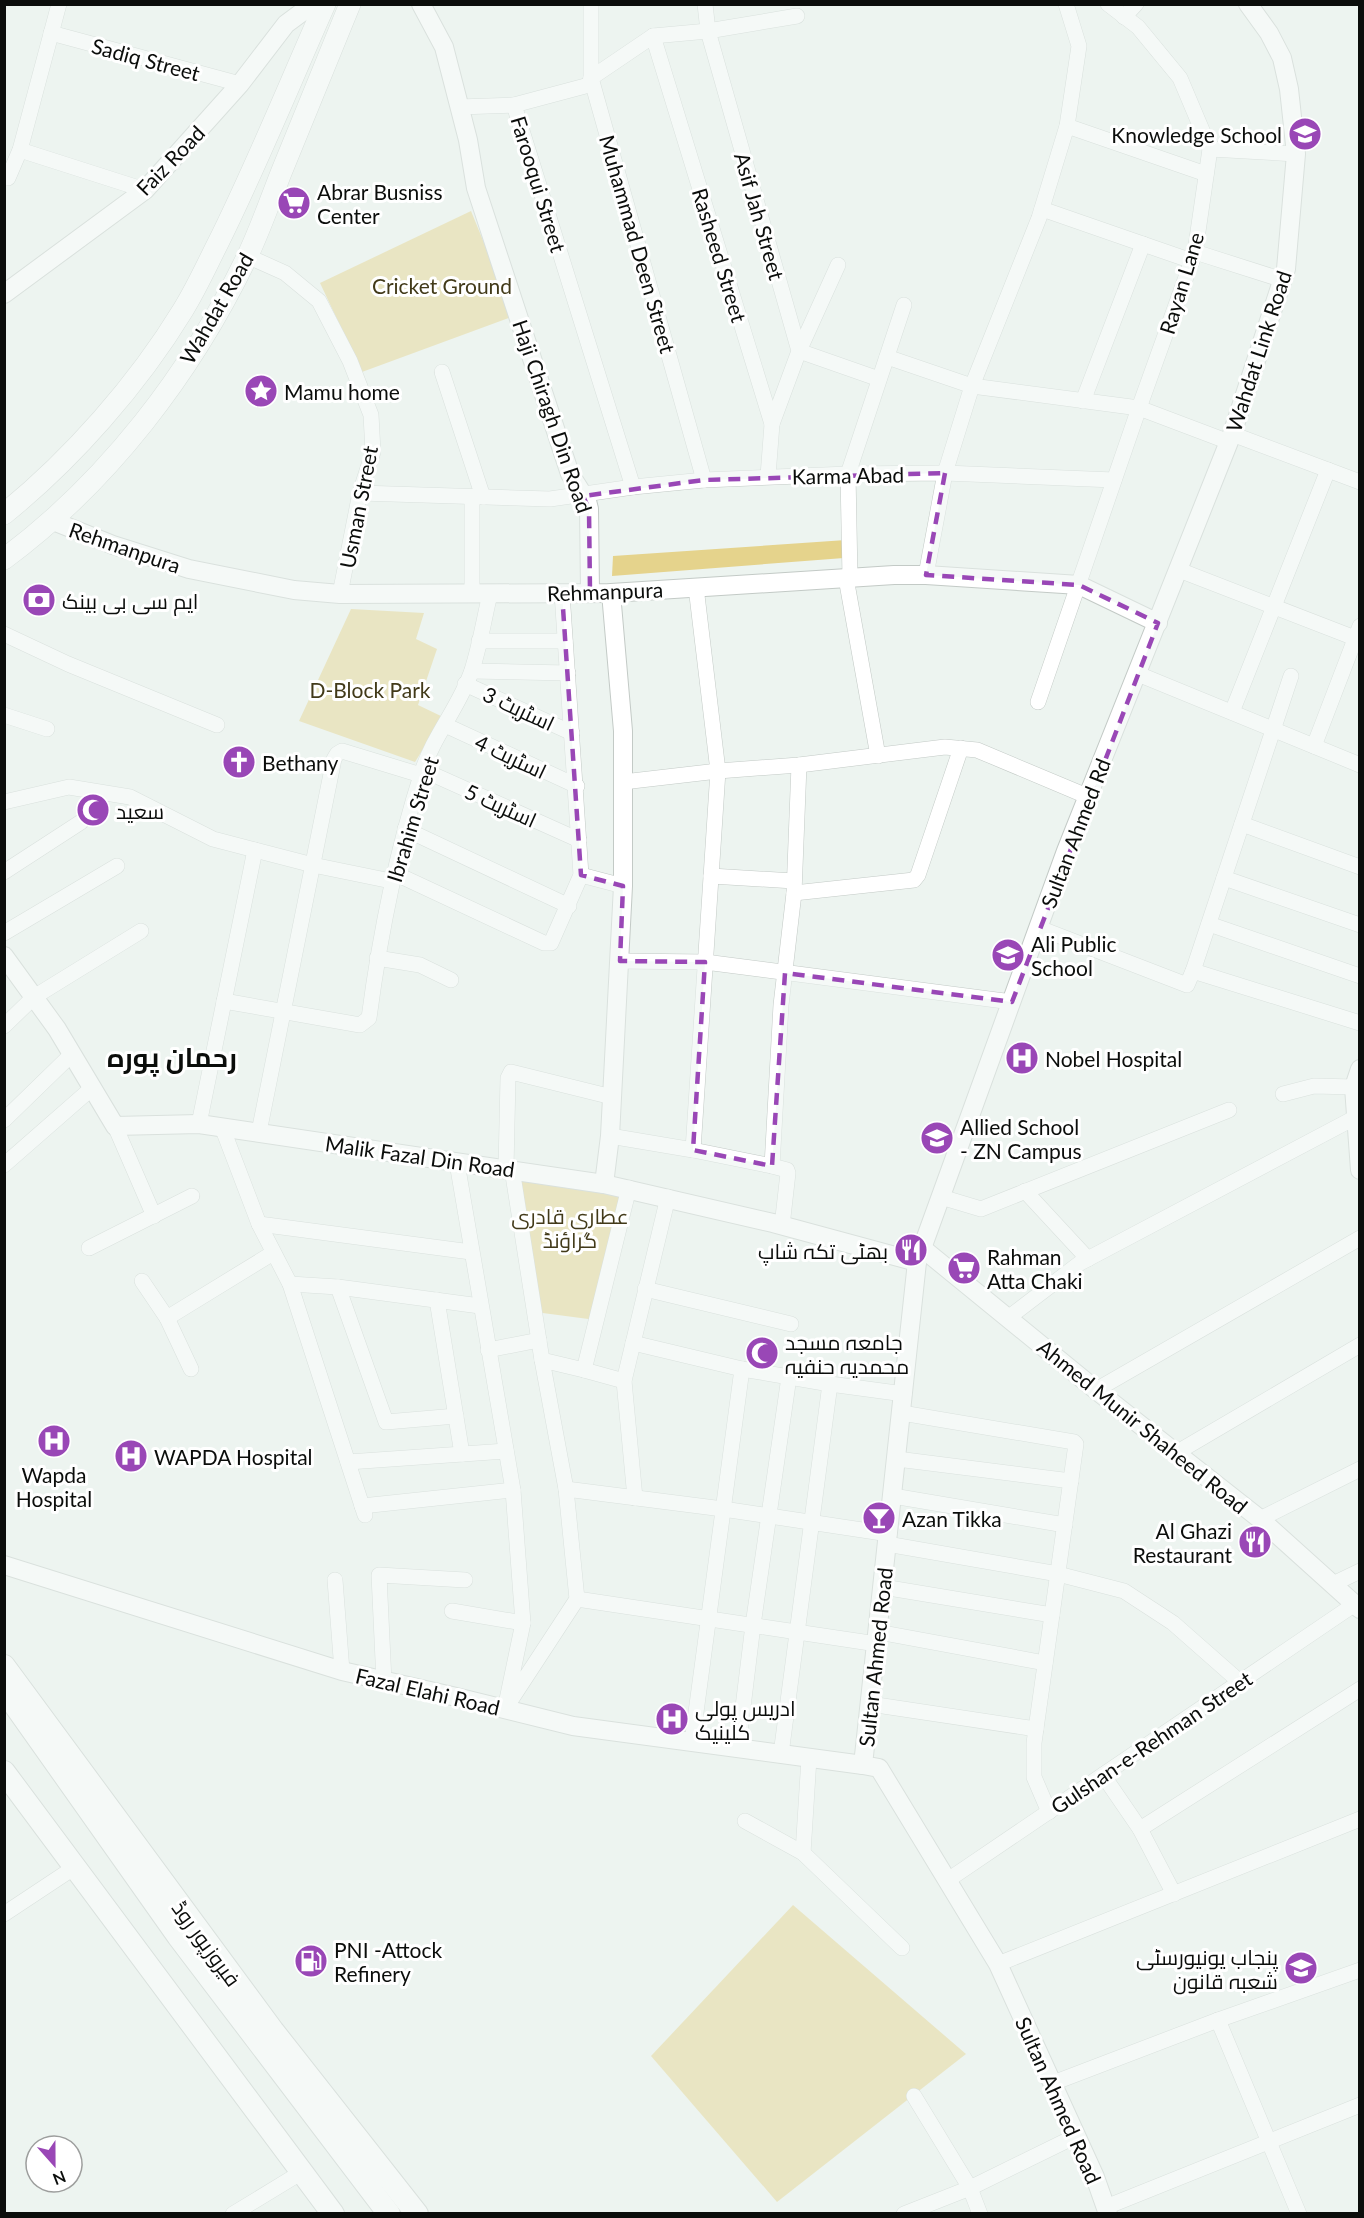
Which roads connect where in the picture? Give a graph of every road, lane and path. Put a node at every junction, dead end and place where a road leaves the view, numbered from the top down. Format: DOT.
graph roads {
  1 [pos="59,4"];
  2 [pos="313,4"];
  3 [pos="324,4"];
  4 [pos="350,4"];
  5 [pos="421,4"];
  6 [pos="591,4"];
  7 [pos="705,4"];
  8 [pos="1066,4"];
  9 [pos="1108,4"];
  10 [pos="1136,4"];
  11 [pos="1248,4"];
  12 [pos="797,16"];
  13 [pos="1124,17"];
  14 [pos="708,31"];
  15 [pos="51,33"];
  16 [pos="653,36"];
  17 [pos="591,78"];
  18 [pos="240,84"];
  19 [pos="514,105"];
  20 [pos="459,106"];
  21 [pos="1067,126"];
  22 [pos="1210,149"];
  23 [pos="20,150"];
  24 [pos="1296,154"];
  25 [pos="1206,174"];
  26 [pos="8,178"];
  27 [pos="145,190"];
  28 [pos="1042,209"];
  29 [pos="1143,244"];
  30 [pos="247,256"];
  31 [pos="1193,256"];
  32 [pos="838,265"];
  33 [pos="1283,280"];
  34 [pos="4,294"];
  35 [pos="904,305"];
  36 [pos="799,351"];
  37 [pos="887,357"];
  38 [pos="442,372"];
  39 [pos="879,379"];
  40 [pos="972,386"];
  41 [pos="1083,401"];
  42 [pos="1139,408"];
  43 [pos="772,424"];
  44 [pos="1231,438"];
  45 [pos="1328,470"];
  46 [pos="945,473"];
  47 [pos="848,474"];
  48 [pos="768,476"];
  49 [pos="705,480"];
  50 [pos="1114,480"];
  51 [pos="1359,482"];
  52 [pos="633,487"];
  53 [pos="360,493"];
  54 [pos="583,496"];
  55 [pos="478,497"];
  56 [pos="4,514"];
  57 [pos="53,521"];
  58 [pos="4,559"];
  59 [pos="1179,570"];
  60 [pos="926,575"];
  61 [pos="848,578"];
  62 [pos="1079,585"];
  63 [pos="696,587"];
  64 [pos="590,592"];
  65 [pos="562,593"];
  66 [pos="610,593"];
  67 [pos="340,594"];
  68 [pos="481,594"];
  69 [pos="1274,607"];
  70 [pos="1158,623"];
  71 [pos="4,634"];
  72 [pos="1358,635"];
  73 [pos="479,641"];
  74 [pos="566,641"];
  75 [pos="568,673"];
  76 [pos="1138,674"];
  77 [pos="1291,676"];
  78 [pos="469,677"];
  79 [pos="1038,702"];
  80 [pos="1232,712"];
  81 [pos="4,715"];
  82 [pos="217,725"];
  83 [pos="445,725"];
  84 [pos="47,729"];
  85 [pos="1274,729"];
  86 [pos="572,733"];
  87 [pos="1314,746"];
  88 [pos="961,747"];
  89 [pos="878,756"];
  90 [pos="799,765"];
  91 [pos="1359,765"];
  92 [pos="717,771"];
  93 [pos="422,772"];
  94 [pos="623,782"];
  95 [pos="577,786"];
  96 [pos="1089,797"];
  97 [pos="4,802"];
  98 [pos="81,822"];
  99 [pos="1242,824"];
  100 [pos="405,829"];
  101 [pos="579,840"];
  102 [pos="255,850"];
  103 [pos="313,865"];
  104 [pos="117,866"];
  105 [pos="1359,867"];
  106 [pos="4,872"];
  107 [pos="581,874"];
  108 [pos="711,876"];
  109 [pos="392,877"];
  110 [pos="1224,878"];
  111 [pos="623,886"];
  112 [pos="794,887"];
  113 [pos="569,906"];
  114 [pos="1209,924"];
  115 [pos="1359,925"];
  116 [pos="1039,928"];
  117 [pos="141,931"];
  118 [pos="4,933"];
  119 [pos="4,956"];
  120 [pos="377,958"];
  121 [pos="620,961"];
  122 [pos="705,962"];
  123 [pos="1193,971"];
  124 [pos="785,973"];
  125 [pos="1359,976"];
  126 [pos="451,980"];
  127 [pos="34,997"];
  128 [pos="224,1001"];
  129 [pos="1012,1002"];
  130 [pos="284,1012"];
  131 [pos="1359,1023"];
  132 [pos="4,1026"];
  133 [pos="72,1054"];
  134 [pos="1359,1069"];
  135 [pos="1354,1087"];
  136 [pos="92,1088"];
  137 [pos="1283,1094"];
  138 [pos="612,1097"];
  139 [pos="1229,1110"];
  140 [pos="1358,1115"];
  141 [pos="4,1120"];
  142 [pos="199,1124"];
  143 [pos="115,1126"];
  144 [pos="222,1127"];
  145 [pos="259,1132"];
  146 [pos="610,1136"];
  147 [pos="693,1150"];
  148 [pos="457,1163"];
  149 [pos="4,1165"];
  150 [pos="772,1166"];
  151 [pos="509,1169"];
  152 [pos="1359,1170"];
  153 [pos="604,1184"];
  154 [pos="629,1188"];
  155 [pos="1025,1191"];
  156 [pos="192,1196"];
  157 [pos="668,1197"];
  158 [pos="941,1197"];
  159 [pos="154,1216"];
  160 [pos="259,1224"];
  161 [pos="782,1226"];
  162 [pos="1359,1238"];
  163 [pos="89,1248"];
  164 [pos="471,1251"];
  165 [pos="273,1253"];
  166 [pos="920,1255"];
  167 [pos="1088,1258"];
  168 [pos="142,1281"];
  169 [pos="290,1284"];
  170 [pos="338,1287"];
  171 [pos="645,1289"];
  172 [pos="437,1300"];
  173 [pos="480,1306"];
  174 [pos="167,1318"];
  175 [pos="1008,1318"];
  176 [pos="791,1324"];
  177 [pos="539,1340"];
  178 [pos="633,1343"];
  179 [pos="1359,1345"];
  180 [pos="488,1350"];
  181 [pos="542,1360"];
  182 [pos="191,1369"];
  183 [pos="742,1369"];
  184 [pos="584,1370"];
  185 [pos="789,1377"];
  186 [pos="624,1382"];
  187 [pos="830,1384"];
  188 [pos="1096,1390"];
  189 [pos="904,1394"];
  190 [pos="902,1413"];
  191 [pos="456,1416"];
  192 [pos="506,1451"];
  193 [pos="1176,1453"];
  194 [pos="462,1454"];
  195 [pos="897,1459"];
  196 [pos="348,1462"];
  197 [pos="1359,1469"];
  198 [pos="1071,1481"];
  199 [pos="566,1489"];
  200 [pos="513,1490"];
  201 [pos="893,1496"];
  202 [pos="635,1498"];
  203 [pos="723,1509"];
  204 [pos="769,1516"];
  205 [pos="1260,1519"];
  206 [pos="811,1523"];
  207 [pos="1065,1525"];
  208 [pos="888,1539"];
  209 [pos="4,1565"];
  210 [pos="1359,1571"];
  211 [pos="1058,1574"];
  212 [pos="335,1580"];
  213 [pos="465,1580"];
  214 [pos="1333,1584"];
  215 [pos="883,1587"];
  216 [pos="577,1599"];
  217 [pos="1357,1606"];
  218 [pos="452,1611"];
  219 [pos="1052,1615"];
  220 [pos="709,1618"];
  221 [pos="523,1623"];
  222 [pos="753,1625"];
  223 [pos="797,1632"];
  224 [pos="877,1638"];
  225 [pos="1045,1663"];
  226 [pos="4,1666"];
  227 [pos="342,1671"];
  228 [pos="384,1682"];
  229 [pos="1240,1682"];
  230 [pos="1359,1689"];
  231 [pos="4,1691"];
  232 [pos="870,1704"];
  233 [pos="505,1709"];
  234 [pos="1036,1729"];
  235 [pos="692,1742"];
  236 [pos="738,1748"];
  237 [pos="781,1754"];
  238 [pos="809,1758"];
  239 [pos="863,1765"];
  240 [pos="4,1772"];
  241 [pos="1103,1775"];
  242 [pos="1049,1812"];
  243 [pos="1359,1819"];
  244 [pos="745,1821"];
  245 [pos="1140,1830"];
  246 [pos="802,1853"];
  247 [pos="75,1867"];
  248 [pos="948,1881"];
  249 [pos="1174,1894"];
  250 [pos="4,1914"];
  251 [pos="902,1948"];
  252 [pos="998,1964"];
  253 [pos="1359,1970"];
  254 [pos="1218,2020"];
  255 [pos="1053,2084"];
  256 [pos="914,2096"];
  257 [pos="1359,2105"];
  258 [pos="1076,2136"];
  259 [pos="1268,2141"];
  260 [pos="302,2172"];
  261 [pos="970,2188"];
  262 [pos="1107,2210"];
  263 [pos="233,2214"];
  264 [pos="333,2214"];
  265 [pos="389,2214"];
  266 [pos="417,2214"];
  267 [pos="904,2214"];
  268 [pos="980,2214"];
  269 [pos="1299,2214"];
  1 -- 15 [label="street"];
  2 -- 18 [label="street, Faiz Road"];
  3 -- 56 [label="main road, Wahdat Road"];
  4 -- 30 [label="main road, Wahdat Road"];
  5 -- 20 [label="street, Haji Chiragh Din Road"];
  6 -- 17 [label="street, Muhammad Deen Street"];
  7 -- 14 [label="street, Asif Jah Street"];
  8 -- 21 [label="street"];
  9 -- 13 [label="street"];
  10 -- 13 [label="street"];
  11 -- 24 [label="street, Wahdat Link Road"];
  12 -- 14 [label="street, Farooqui Street"];
  13 -- 22 [label="street"];
  14 -- 16 [label="street, Farooqui Street"];
  14 -- 36 [label="street, Asif Jah Street"];
  15 -- 18 [label="street, Sadiq Street"];
  15 -- 23 [label="street"];
  16 -- 17 [label="street, Farooqui Street"];
  16 -- 43 [label="street, Rasheed Street"];
  17 -- 19 [label="street, Farooqui Street"];
  17 -- 49 [label="street, Muhammad Deen Street"];
  18 -- 27 [label="street, Faiz Road"];
  19 -- 20 [label="street"];
  19 -- 52 [label="street, Farooqui Street"];
  20 -- 54 [label="street, Haji Chiragh Din Road"];
  21 -- 25 [label="street"];
  21 -- 28 [label="street"];
  22 -- 24 [label="street"];
  22 -- 25 [label="street, Rayan Lane"];
  23 -- 26 [label="street"];
  23 -- 27 [label="street"];
  24 -- 33 [label="street, Wahdat Link Road"];
  25 -- 31 [label="street, Rayan Lane"];
  27 -- 34 [label="street, Faiz Road"];
  28 -- 29 [label="street"];
  28 -- 40 [label="street"];
  29 -- 31 [label="street"];
  29 -- 41 [label="street"];
  30 -- 53 [label="street, Usman Street"];
  30 -- 57 [label="main road, Wahdat Road"];
  31 -- 33 [label="street"];
  31 -- 42 [label="street, Rayan Lane"];
  32 -- 36 [label="street"];
  33 -- 44 [label="street, Wahdat Link Road"];
  35 -- 37 [label="street"];
  36 -- 39 [label="street"];
  36 -- 43 [label="street"];
  37 -- 39 [label="street"];
  37 -- 40 [label="street"];
  38 -- 55 [label="street, Ibrahim Street"];
  39 -- 47 [label="street"];
  40 -- 41 [label="street"];
  40 -- 46 [label="street"];
  41 -- 42 [label="street"];
  42 -- 44 [label="street"];
  42 -- 50 [label="street, Rayan Lane"];
  43 -- 48 [label="street, Rasheed Street"];
  44 -- 45 [label="street"];
  44 -- 59 [label="street, Wahdat Link Road"];
  45 -- 51 [label="street"];
  45 -- 69 [label="street"];
  46 -- 47 [label="street, Karma Abad"];
  46 -- 50 [label="street, Karma Abad"];
  46 -- 60 [label="street"];
  47 -- 48 [label="street, Karma Abad"];
  47 -- 61 [label="street"];
  48 -- 49 [label="street, Karma Abad"];
  49 -- 52 [label="street, Karma Abad"];
  50 -- 62 [label="street, Rayan Lane"];
  52 -- 54 [label="street, Karma Abad"];
  53 -- 55 [label="street, Karma Abad"];
  53 -- 67 [label="street, Usman Street"];
  54 -- 55 [label="street, Karma Abad"];
  54 -- 64 [label="street, Haji Chiragh Din Road"];
  55 -- 68 [label="street, Ibrahim Street"];
  57 -- 58 [label="main road, Wahdat Road"];
  57 -- 67 [label="street, Rehmanpura"];
  59 -- 69 [label="street"];
  59 -- 70 [label="street, Wahdat Link Road"];
  60 -- 61 [label="street, Rehmanpura"];
  60 -- 62 [label="street, Rehmanpura"];
  61 -- 63 [label="street, Rehmanpura"];
  61 -- 89 [label="street"];
  62 -- 70 [label="street, Rehmanpura"];
  62 -- 79 [label="street, Rayan Lane"];
  63 -- 66 [label="street, Rehmanpura"];
  63 -- 92 [label="street"];
  64 -- 65 [label="street, Rehmanpura"];
  64 -- 66 [label="street, Rehmanpura"];
  65 -- 68 [label="street, Rehmanpura"];
  65 -- 74 [label="street"];
  66 -- 94 [label="street"];
  67 -- 68 [label="street, Rehmanpura"];
  68 -- 73 [label="street, Ibrahim Street"];
  69 -- 72 [label="street"];
  69 -- 80 [label="street"];
  70 -- 76 [label="street, Sultan Ahmed Rd"];
  71 -- 82 [label="street"];
  72 -- 87 [label="street"];
  73 -- 74 [label="street"];
  73 -- 78 [label="street, Ibrahim Street"];
  74 -- 75 [label="street"];
  75 -- 78 [label="street"];
  75 -- 86 [label="street"];
  76 -- 80 [label="street"];
  76 -- 96 [label="street, Sultan Ahmed Rd"];
  77 -- 85 [label="street"];
  78 -- 83 [label="street, Ibrahim Street"];
  78 -- 86 [label="street, اسٹریٹ 3"];
  80 -- 85 [label="street"];
  81 -- 84 [label="street"];
  83 -- 93 [label="street, Ibrahim Street"];
  83 -- 95 [label="street, اسٹریٹ 4"];
  85 -- 87 [label="street"];
  85 -- 99 [label="street"];
  86 -- 95 [label="street"];
  87 -- 91 [label="street"];
  88 -- 89 [label="street"];
  88 -- 96 [label="street"];
  88 -- 112 [label="street"];
  89 -- 90 [label="street"];
  90 -- 92 [label="street"];
  90 -- 112 [label="street"];
  92 -- 94 [label="street"];
  92 -- 108 [label="street"];
  93 -- 100 [label="street, Ibrahim Street"];
  93 -- 101 [label="street, اسٹریٹ 5"];
  93 -- 103 [label="street, اسٹریٹ 5"];
  94 -- 111 [label="street"];
  95 -- 101 [label="street"];
  96 -- 116 [label="street, Sultan Ahmed Rd"];
  97 -- 102 [label="street"];
  98 -- 106 [label="street"];
  99 -- 105 [label="street"];
  99 -- 110 [label="street"];
  100 -- 109 [label="street, Ibrahim Street"];
  100 -- 113 [label="street"];
  101 -- 107 [label="street"];
  102 -- 103 [label="street"];
  102 -- 128 [label="street"];
  103 -- 109 [label="street"];
  103 -- 130 [label="street"];
  104 -- 118 [label="street"];
  107 -- 111 [label="street"];
  107 -- 113 [label="street"];
  108 -- 112 [label="street"];
  108 -- 122 [label="street"];
  109 -- 113 [label="street"];
  109 -- 120 [label="street, Ibrahim Street"];
  110 -- 114 [label="street"];
  110 -- 115 [label="street"];
  111 -- 121 [label="street"];
  112 -- 124 [label="street"];
  114 -- 123 [label="street"];
  114 -- 125 [label="street"];
  116 -- 123 [label="street"];
  116 -- 129 [label="street, Sultan Ahmed Rd"];
  117 -- 127 [label="street"];
  119 -- 127 [label="street"];
  120 -- 126 [label="street"];
  120 -- 130 [label="street, Ibrahim Street"];
  121 -- 122 [label="street"];
  121 -- 138 [label="street"];
  122 -- 124 [label="street"];
  122 -- 147 [label="street"];
  123 -- 131 [label="street"];
  124 -- 129 [label="street"];
  124 -- 150 [label="street"];
  127 -- 132 [label="street"];
  127 -- 133 [label="street"];
  128 -- 130 [label="street"];
  128 -- 142 [label="street"];
  129 -- 158 [label="street, Sultan Ahmed Rd"];
  130 -- 145 [label="street"];
  133 -- 136 [label="street"];
  133 -- 141 [label="street"];
  134 -- 135 [label="street"];
  135 -- 137 [label="street"];
  135 -- 140 [label="street"];
  136 -- 143 [label="street"];
  136 -- 149 [label="street"];
  138 -- 146 [label="street"];
  138 -- 151 [label="street"];
  139 -- 155 [label="street"];
  140 -- 152 [label="street"];
  140 -- 167 [label="street"];
  142 -- 143 [label="street, Malik Fazal Din Road"];
  142 -- 144 [label="street, Malik Fazal Din Road"];
  143 -- 159 [label="street"];
  144 -- 145 [label="street, Malik Fazal Din Road"];
  144 -- 160 [label="street"];
  145 -- 148 [label="street, Malik Fazal Din Road"];
  146 -- 147 [label="street"];
  146 -- 153 [label="street"];
  147 -- 150 [label="street"];
  148 -- 151 [label="street, Malik Fazal Din Road"];
  148 -- 164 [label="street"];
  150 -- 161 [label="street"];
  151 -- 153 [label="street, Malik Fazal Din Road"];
  151 -- 177 [label="street"];
  153 -- 154 [label="street, Malik Fazal Din Road"];
  154 -- 157 [label="street, Malik Fazal Din Road"];
  154 -- 184 [label="street"];
  155 -- 158 [label="street"];
  155 -- 167 [label="street"];
  156 -- 159 [label="street"];
  157 -- 161 [label="street, Malik Fazal Din Road"];
  157 -- 171 [label="street"];
  158 -- 166 [label="street, Sultan Ahmed Rd"];
  159 -- 163 [label="street"];
  160 -- 164 [label="street"];
  160 -- 165 [label="street"];
  161 -- 166 [label="street, Malik Fazal Din Road"];
  162 -- 188 [label="street"];
  164 -- 173 [label="street"];
  165 -- 169 [label="street"];
  165 -- 174 [label="street"];
  166 -- 175 [label="street, Ahmed Munir Shaheed Road"];
  166 -- 189 [label="street, Sultan Ahmed Road"];
  167 -- 175 [label="street"];
  168 -- 174 [label="street"];
  169 -- 170 [label="street"];
  169 -- 196 [label="street"];
  170 -- 172 [label="street"];
  170 -- 191 [label="street"];
  171 -- 176 [label="street"];
  171 -- 178 [label="street"];
  172 -- 173 [label="street"];
  172 -- 191 [label="street"];
  173 -- 180 [label="street"];
  174 -- 182 [label="street"];
  175 -- 188 [label="street, Ahmed Munir Shaheed Road"];
  177 -- 180 [label="street"];
  177 -- 181 [label="street"];
  178 -- 183 [label="street"];
  178 -- 186 [label="street"];
  179 -- 193 [label="street"];
  180 -- 192 [label="street"];
  181 -- 184 [label="street"];
  181 -- 199 [label="street"];
  183 -- 185 [label="street"];
  183 -- 203 [label="street"];
  184 -- 186 [label="street"];
  185 -- 187 [label="street"];
  185 -- 204 [label="street"];
  186 -- 202 [label="street"];
  187 -- 189 [label="street"];
  187 -- 206 [label="street"];
  188 -- 193 [label="street, Ahmed Munir Shaheed Road"];
  189 -- 190 [label="street, Sultan Ahmed Road"];
  190 -- 195 [label="street, Sultan Ahmed Road"];
  190 -- 198 [label="street"];
  191 -- 194 [label="street"];
  192 -- 194 [label="street"];
  192 -- 200 [label="street"];
  193 -- 205 [label="street, Ahmed Munir Shaheed Road"];
  194 -- 196 [label="street"];
  195 -- 198 [label="street"];
  195 -- 201 [label="street, Sultan Ahmed Road"];
  196 -- 200 [label="street"];
  197 -- 205 [label="street"];
  198 -- 207 [label="street"];
  199 -- 202 [label="street"];
  199 -- 216 [label="street"];
  200 -- 221 [label="street"];
  201 -- 207 [label="street"];
  201 -- 208 [label="street, Sultan Ahmed Road"];
  202 -- 203 [label="street"];
  203 -- 204 [label="street"];
  203 -- 220 [label="street"];
  204 -- 206 [label="street"];
  204 -- 222 [label="street"];
  205 -- 214 [label="street, Ahmed Munir Shaheed Road"];
  206 -- 208 [label="street"];
  206 -- 223 [label="street"];
  207 -- 211 [label="street"];
  208 -- 211 [label="street"];
  208 -- 215 [label="street, Sultan Ahmed Road"];
  209 -- 227 [label="street, Fazal Elahi Road"];
  210 -- 214 [label="street"];
  211 -- 219 [label="street"];
  211 -- 229 [label="street"];
  212 -- 227 [label="street"];
  213 -- 228 [label="street"];
  214 -- 217 [label="street, Ahmed Munir Shaheed Road"];
  215 -- 219 [label="street"];
  215 -- 224 [label="street, Sultan Ahmed Road"];
  216 -- 220 [label="street"];
  216 -- 233 [label="street"];
  217 -- 229 [label="street, Gulshan-e-Rehman Street"];
  218 -- 221 [label="street"];
  219 -- 225 [label="street"];
  220 -- 222 [label="street"];
  220 -- 235 [label="street"];
  221 -- 233 [label="street"];
  222 -- 223 [label="street"];
  222 -- 236 [label="street"];
  223 -- 224 [label="street"];
  223 -- 237 [label="street"];
  224 -- 225 [label="street"];
  224 -- 232 [label="street, Sultan Ahmed Road"];
  225 -- 234 [label="street"];
  226 -- 266 [label="main road, فیروزپور روڈ"];
  227 -- 228 [label="street, Fazal Elahi Road"];
  228 -- 233 [label="street, Fazal Elahi Road"];
  229 -- 241 [label="street, Gulshan-e-Rehman Street"];
  230 -- 245 [label="street"];
  231 -- 265 [label="main road"];
  232 -- 234 [label="street"];
  232 -- 239 [label="street, Sultan Ahmed Road"];
  233 -- 235 [label="street, Fazal Elahi Road"];
  234 -- 242 [label="street"];
  235 -- 236 [label="street, Fazal Elahi Road"];
  236 -- 237 [label="street, Fazal Elahi Road"];
  237 -- 238 [label="street, Fazal Elahi Road"];
  238 -- 239 [label="street, Fazal Elahi Road"];
  238 -- 246 [label="street"];
  239 -- 248 [label="street, Sultan Ahmed Road"];
  240 -- 247 [label="main road"];
  241 -- 242 [label="street, Gulshan-e-Rehman Street"];
  241 -- 245 [label="street"];
  242 -- 248 [label="street, Gulshan-e-Rehman Street"];
  243 -- 249 [label="street"];
  244 -- 246 [label="street"];
  245 -- 249 [label="street"];
  246 -- 251 [label="street"];
  247 -- 250 [label="street"];
  247 -- 260 [label="main road"];
  248 -- 252 [label="street, Sultan Ahmed Road"];
  249 -- 252 [label="street"];
  252 -- 255 [label="street, Sultan Ahmed Road"];
  253 -- 254 [label="street"];
  254 -- 255 [label="street"];
  254 -- 259 [label="street"];
  255 -- 258 [label="street, Sultan Ahmed Road"];
  256 -- 261 [label="street"];
  257 -- 259 [label="street"];
  258 -- 261 [label="street"];
  258 -- 262 [label="street, Sultan Ahmed Road"];
  259 -- 262 [label="street"];
  259 -- 269 [label="street"];
  260 -- 263 [label="street"];
  260 -- 264 [label="main road"];
  261 -- 267 [label="street"];
  261 -- 268 [label="street"];
}
